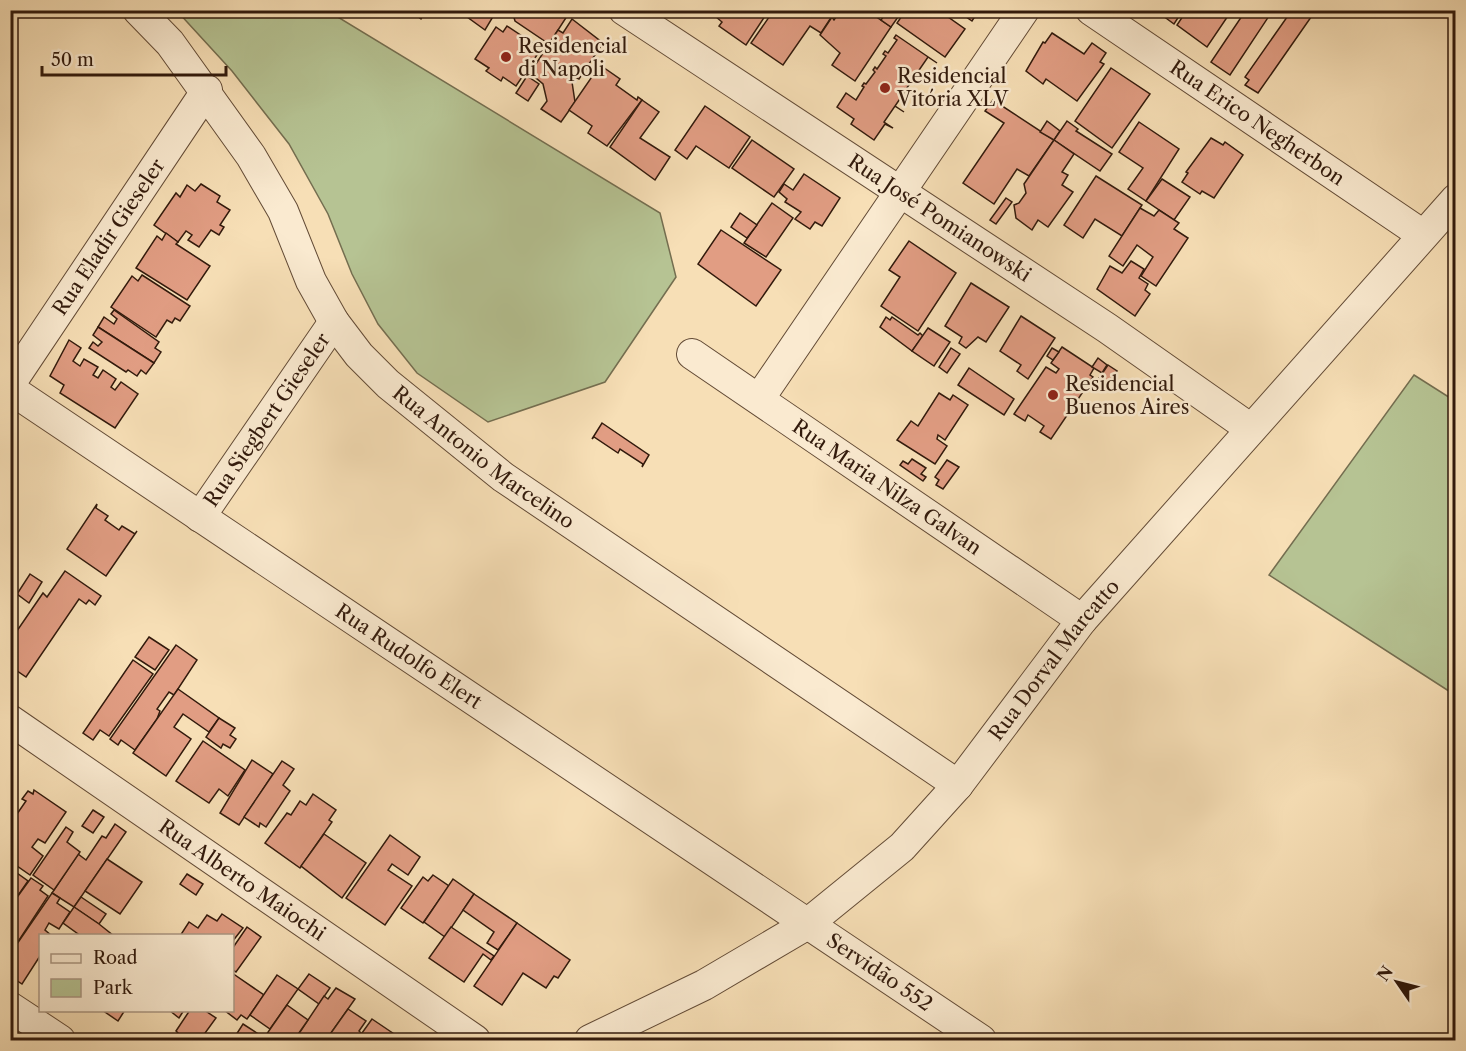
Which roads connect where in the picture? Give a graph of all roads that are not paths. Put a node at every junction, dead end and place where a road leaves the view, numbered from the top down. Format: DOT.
graph roads {
  1 [pos="138,10"];
  2 [pos="624,10"];
  3 [pos="1024,10"];
  4 [pos="1091,10"];
  5 [pos="207,90"];
  6 [pos="900,192"];
  7 [pos="1455,200"];
  8 [pos="1422,235"];
  9 [pos="334,322"];
  10 [pos="692,354"];
  11 [pos="10,387"];
  12 [pos="759,399"];
  13 [pos="1251,429"];
  14 [pos="200,517"];
  15 [pos="1082,620"];
  16 [pos="10,720"];
  17 [pos="958,785"];
  18 [pos="806,925"];
  19 [pos="10,1006"];
  20 [pos="60,1041"];
  21 [pos="475,1041"];
  22 [pos="590,1041"];
  23 [pos="981,1041"];
  1 -- 5 [label="street, Rua Antonio Marcelino"];
  2 -- 6 [label="street, Rua José Pomianowski"];
  3 -- 6 [label="street"];
  4 -- 8 [label="street, Rua Erico Negherbon"];
  5 -- 9 [label="street, Rua Antonio Marcelino"];
  5 -- 11 [label="street, Rua Eladir Gieseler"];
  6 -- 12 [label="street"];
  6 -- 13 [label="street, Rua José Pomianowski"];
  7 -- 8 [label="street, Rua Dorval Marcatto"];
  8 -- 13 [label="street, Rua Dorval Marcatto"];
  9 -- 14 [label="street, Rua Siegbert Gieseler"];
  9 -- 17 [label="street, Rua Antonio Marcelino"];
  10 -- 12 [label="street, Rua Maria Nilza Galvan"];
  11 -- 14 [label="street, Rua Rudolfo Elert"];
  12 -- 15 [label="street, Rua Maria Nilza Galvan"];
  13 -- 15 [label="street, Rua Dorval Marcatto"];
  14 -- 18 [label="street, Rua Rudolfo Elert"];
  15 -- 17 [label="street, Rua Dorval Marcatto"];
  16 -- 21 [label="street, Rua Alberto Maiochi"];
  17 -- 18 [label="street, Rua Dorval Marcatto"];
  18 -- 22 [label="street, Rua Dorval Marcatto"];
  18 -- 23 [label="street, Servidão 552"];
  19 -- 20 [label="street"];
}
